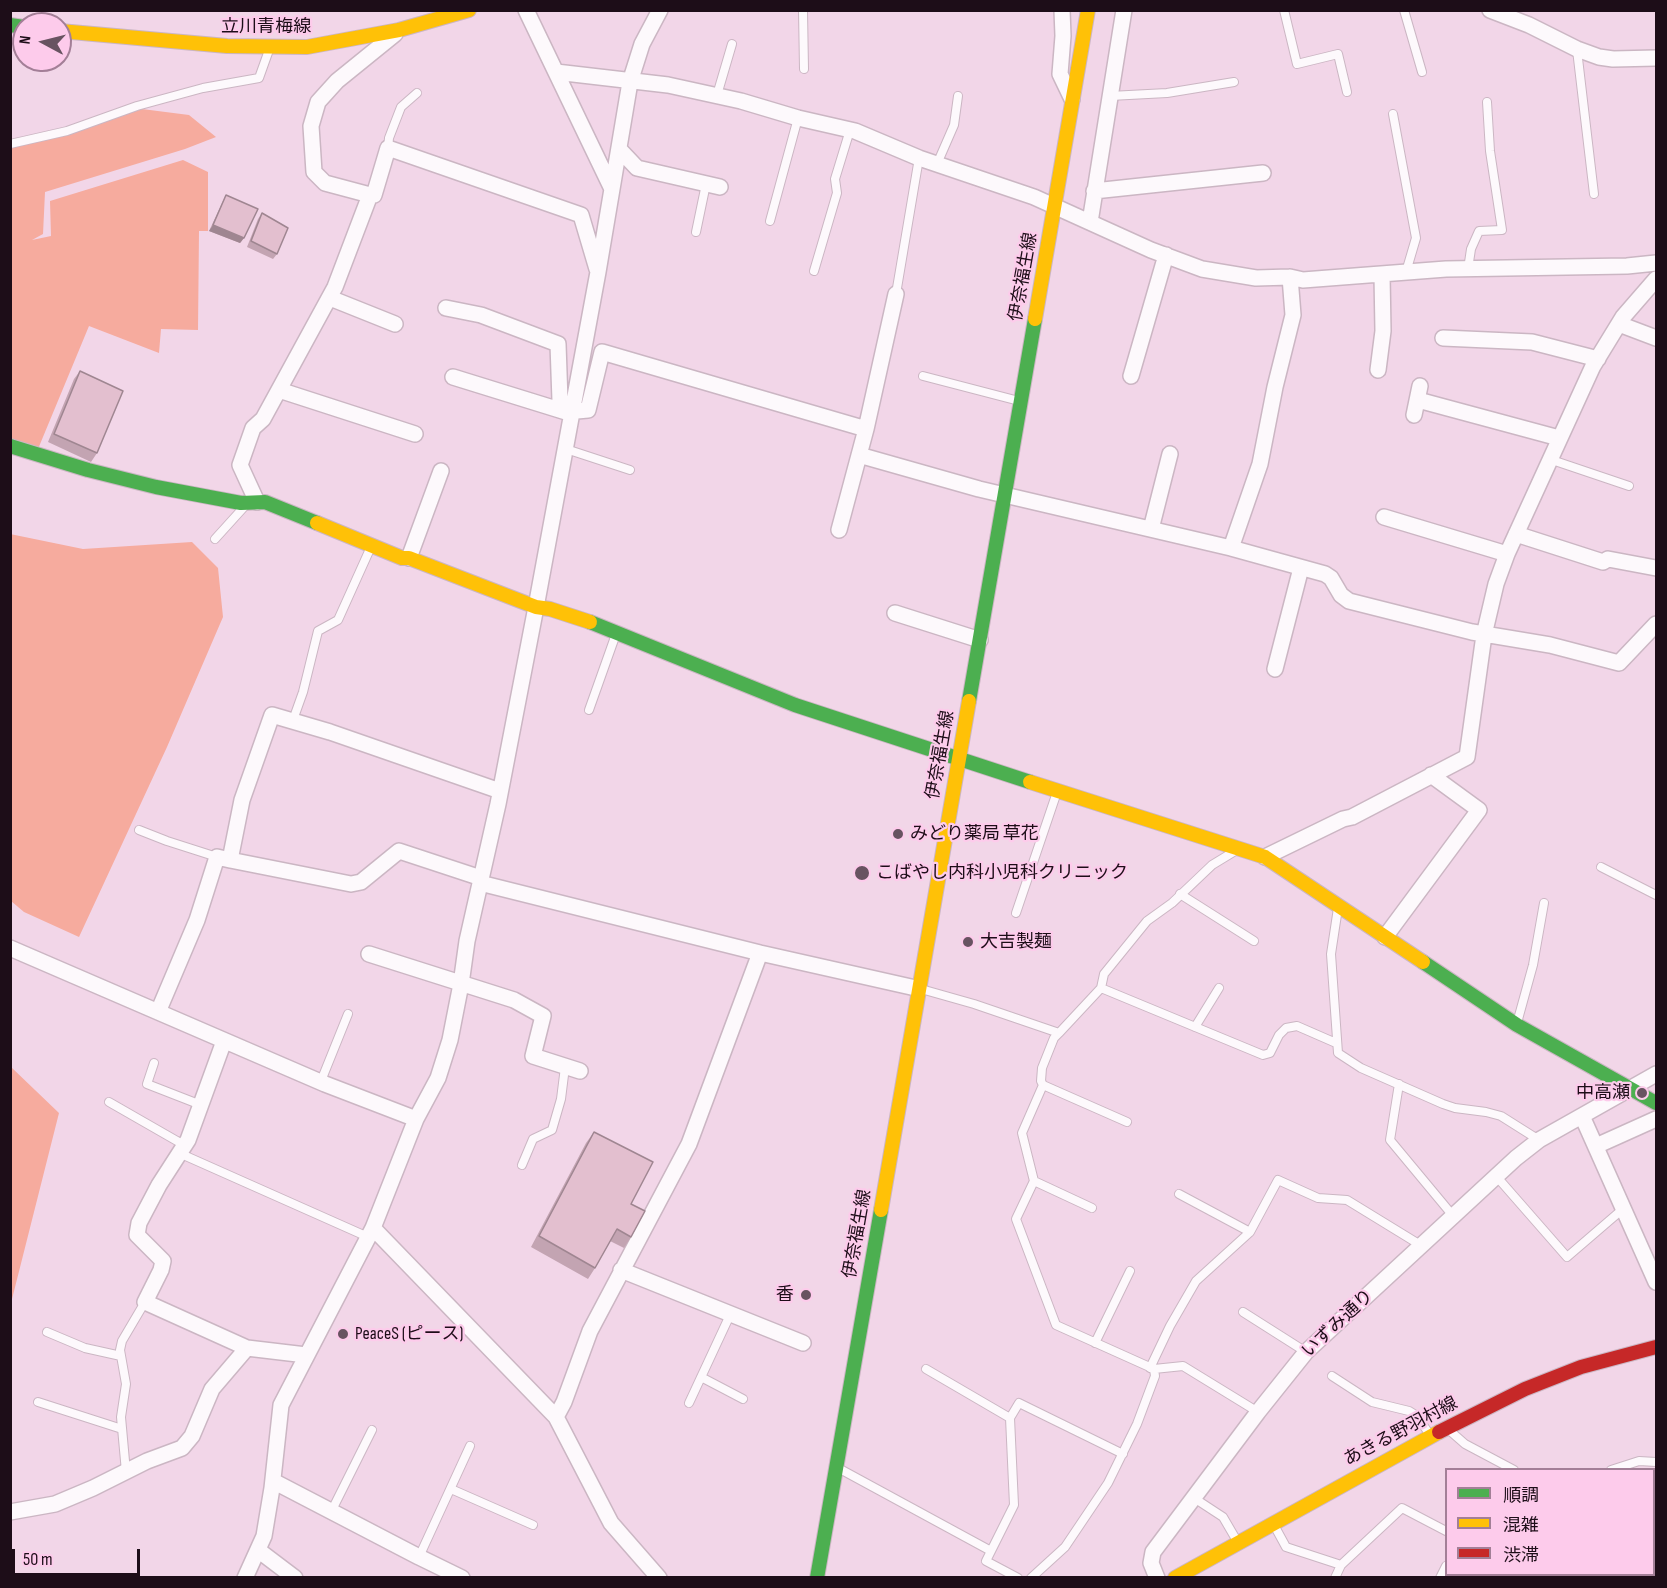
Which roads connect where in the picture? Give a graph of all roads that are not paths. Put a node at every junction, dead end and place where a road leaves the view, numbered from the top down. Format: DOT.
graph roads {
  1 [pos="469,10"];
  2 [pos="526,10"];
  3 [pos="660,10"];
  4 [pos="803,10"];
  5 [pos="1062,10"];
  6 [pos="1088,10"];
  7 [pos="1124,10"];
  8 [pos="1284,10"];
  9 [pos="1404,10"];
  10 [pos="1490,10"];
  11 [pos="399,30"];
  12 [pos="72,32"];
  13 [pos="732,44"];
  14 [pos="269,48"];
  15 [pos="1577,49"];
  16 [pos="1656,58"];
  17 [pos="804,69"];
  18 [pos="556,72"];
  19 [pos="1422,72"];
  20 [pos="630,82"];
  21 [pos="1233,82"];
  22 [pos="1347,92"];
  23 [pos="417,93"];
  24 [pos="717,96"];
  25 [pos="958,96"];
  26 [pos="1109,96"];
  27 [pos="1072,99"];
  28 [pos="1487,102"];
  29 [pos="1393,114"];
  30 [pos="798,118"];
  31 [pos="849,130"];
  32 [pos="10,144"];
  33 [pos="388,148"];
  34 [pos="619,149"];
  35 [pos="919,158"];
  36 [pos="937,164"];
  37 [pos="1263,173"];
  38 [pos="713,186"];
  39 [pos="612,189"];
  40 [pos="1094,191"];
  41 [pos="1593,194"];
  42 [pos="370,195"];
  43 [pos="1055,205"];
  44 [pos="770,221"];
  45 [pos="1090,222"];
  46 [pos="696,232"];
  47 [pos="1166,255"];
  48 [pos="1656,263"];
  49 [pos="1468,268"];
  50 [pos="814,271"];
  51 [pos="598,272"];
  52 [pos="1406,272"];
  53 [pos="1382,275"];
  54 [pos="1290,277"];
  55 [pos="1656,279"];
  56 [pos="896,294"];
  57 [pos="330,298"];
  58 [pos="446,308"];
  59 [pos="395,324"];
  60 [pos="1619,324"];
  61 [pos="1443,338"];
  62 [pos="1656,338"];
  63 [pos="1598,359"];
  64 [pos="1378,370"];
  65 [pos="923,376"];
  66 [pos="1131,376"];
  67 [pos="453,377"];
  68 [pos="279,390"];
  69 [pos="1417,400"];
  70 [pos="1020,402"];
  71 [pos="573,411"];
  72 [pos="866,429"];
  73 [pos="415,434"];
  74 [pos="1560,438"];
  75 [pos="10,446"];
  76 [pos="566,449"];
  77 [pos="1170,454"];
  78 [pos="859,455"];
  79 [pos="1550,459"];
  80 [pos="630,470"];
  81 [pos="441,471"];
  82 [pos="1629,486"];
  83 [pos="1004,495"];
  84 [pos="253,502"];
  85 [pos="1384,517"];
  86 [pos="1151,529"];
  87 [pos="838,530"];
  88 [pos="1516,534"];
  89 [pos="215,539"];
  90 [pos="372,546"];
  91 [pos="1231,548"];
  92 [pos="1507,554"];
  93 [pos="409,558"];
  94 [pos="1301,568"];
  95 [pos="1656,568"];
  96 [pos="536,607"];
  97 [pos="895,613"];
  98 [pos="1656,624"];
  99 [pos="617,632"];
  100 [pos="1484,635"];
  101 [pos="980,640"];
  102 [pos="1275,669"];
  103 [pos="590,710"];
  104 [pos="293,720"];
  105 [pos="957,759"];
  106 [pos="1431,775"];
  107 [pos="500,791"];
  108 [pos="1058,791"];
  109 [pos="139,830"];
  110 [pos="1240,848"];
  111 [pos="1265,857"];
  112 [pos="224,858"];
  113 [pos="1601,867"];
  114 [pos="481,880"];
  115 [pos="1180,894"];
  116 [pos="1656,895"];
  117 [pos="1544,903"];
  118 [pos="1338,905"];
  119 [pos="1016,913"];
  120 [pos="1385,937"];
  121 [pos="1254,941"];
  122 [pos="10,948"];
  123 [pos="760,953"];
  124 [pos="369,954"];
  125 [pos="461,984"];
  126 [pos="1101,988"];
  127 [pos="1219,988"];
  128 [pos="920,989"];
  129 [pos="158,1012"];
  130 [pos="348,1014"];
  131 [pos="1517,1025"];
  132 [pos="1195,1027"];
  133 [pos="1059,1033"];
  134 [pos="224,1041"];
  135 [pos="1336,1043"];
  136 [pos="154,1063"];
  137 [pos="573,1069"];
  138 [pos="1656,1074"];
  139 [pos="321,1081"];
  140 [pos="1399,1084"];
  141 [pos="1043,1085"];
  142 [pos="1630,1090"];
  143 [pos="109,1102"];
  144 [pos="1656,1103"];
  145 [pos="201,1105"];
  146 [pos="1582,1116"];
  147 [pos="416,1119"];
  148 [pos="1656,1119"];
  149 [pos="1127,1122"];
  150 [pos="1539,1140"];
  151 [pos="1596,1146"];
  152 [pos="182,1149"];
  153 [pos="522,1165"];
  154 [pos="1497,1177"];
  155 [pos="1034,1181"];
  156 [pos="1179,1194"];
  157 [pos="1092,1208"];
  158 [pos="1624,1208"];
  159 [pos="1454,1217"];
  160 [pos="371,1232"];
  161 [pos="1250,1232"];
  162 [pos="1422,1246"];
  163 [pos="621,1270"];
  164 [pos="1130,1271"];
  165 [pos="1656,1282"];
  166 [pos="145,1302"];
  167 [pos="1243,1312"];
  168 [pos="730,1315"];
  169 [pos="47,1332"];
  170 [pos="1095,1342"];
  171 [pos="803,1343"];
  172 [pos="1656,1347"];
  173 [pos="247,1348"];
  174 [pos="1306,1352"];
  175 [pos="306,1355"];
  176 [pos="121,1356"];
  177 [pos="1152,1368"];
  178 [pos="926,1369"];
  179 [pos="1332,1376"];
  180 [pos="701,1377"];
  181 [pos="743,1399"];
  182 [pos="38,1402"];
  183 [pos="689,1403"];
  184 [pos="1258,1412"];
  185 [pos="556,1417"];
  186 [pos="1011,1418"];
  187 [pos="122,1428"];
  188 [pos="1446,1428"];
  189 [pos="372,1431"];
  190 [pos="1430,1437"];
  191 [pos="470,1446"];
  192 [pos="1123,1454"];
  193 [pos="1656,1462"];
  194 [pos="836,1466"];
  195 [pos="1510,1468"];
  196 [pos="1617,1468"];
  197 [pos="126,1472"];
  198 [pos="273,1481"];
  199 [pos="451,1489"];
  200 [pos="1194,1498"];
  201 [pos="332,1510"];
  202 [pos="10,1512"];
  203 [pos="1272,1523"];
  204 [pos="533,1525"];
  205 [pos="1445,1530"];
  206 [pos="1238,1542"];
  207 [pos="258,1550"];
  208 [pos="991,1551"];
  209 [pos="419,1557"];
  210 [pos="1341,1565"];
  211 [pos="245,1578"];
  212 [pos="295,1578"];
  213 [pos="462,1578"];
  214 [pos="659,1578"];
  215 [pos="817,1578"];
  216 [pos="1018,1578"];
  217 [pos="1031,1578"];
  218 [pos="1157,1578"];
  219 [pos="1175,1578"];
  220 [pos="1335,1578"];
  1 -- 11 [label="main road, 立川青梅線"];
  2 -- 18 [label="street"];
  3 -- 20 [label="street"];
  4 -- 17 [label="lane"];
  5 -- 27 [label="street"];
  6 -- 27 [label="main road, 伊奈福生線"];
  7 -- 26 [label="street"];
  8 -- 22 [label="lane"];
  9 -- 19 [label="lane"];
  10 -- 15 [label="street"];
  11 -- 14 [label="main road, 立川青梅線"];
  11 -- 42 [label="street"];
  12 -- 14 [label="main road, 立川青梅線"];
  13 -- 24 [label="lane"];
  14 -- 32 [label="lane"];
  15 -- 16 [label="street"];
  15 -- 41 [label="lane"];
  18 -- 20 [label="street"];
  18 -- 39 [label="street"];
  20 -- 24 [label="street"];
  20 -- 34 [label="street"];
  21 -- 26 [label="lane"];
  23 -- 33 [label="lane"];
  24 -- 30 [label="street"];
  25 -- 36 [label="lane"];
  26 -- 40 [label="street"];
  27 -- 43 [label="main road, 伊奈福生線"];
  28 -- 49 [label="lane"];
  29 -- 52 [label="lane"];
  30 -- 31 [label="street"];
  30 -- 44 [label="lane"];
  31 -- 35 [label="street"];
  31 -- 50 [label="lane"];
  33 -- 42 [label="street"];
  33 -- 51 [label="street"];
  34 -- 38 [label="street"];
  34 -- 39 [label="street"];
  35 -- 36 [label="street"];
  35 -- 56 [label="lane"];
  36 -- 43 [label="street"];
  37 -- 40 [label="street"];
  38 -- 46 [label="lane"];
  39 -- 51 [label="street"];
  40 -- 45 [label="street"];
  42 -- 57 [label="street"];
  43 -- 45 [label="street"];
  43 -- 70 [label="main road, 伊奈福生線"];
  45 -- 47 [label="street"];
  47 -- 54 [label="street"];
  47 -- 66 [label="street"];
  48 -- 49 [label="street"];
  49 -- 52 [label="street"];
  51 -- 71 [label="street"];
  52 -- 53 [label="street"];
  53 -- 54 [label="street"];
  53 -- 64 [label="street"];
  54 -- 91 [label="street"];
  55 -- 60 [label="street"];
  56 -- 72 [label="street"];
  57 -- 59 [label="street"];
  57 -- 68 [label="street"];
  58 -- 71 [label="street"];
  60 -- 62 [label="street"];
  60 -- 63 [label="street"];
  61 -- 63 [label="street"];
  63 -- 74 [label="street"];
  65 -- 70 [label="lane"];
  67 -- 71 [label="street"];
  68 -- 73 [label="street"];
  68 -- 84 [label="street"];
  69 -- 74 [label="street"];
  70 -- 83 [label="main road, 伊奈福生線"];
  71 -- 72 [label="street"];
  71 -- 76 [label="street"];
  72 -- 78 [label="street"];
  74 -- 79 [label="street"];
  75 -- 84 [label="main road"];
  76 -- 80 [label="lane"];
  76 -- 96 [label="street"];
  77 -- 86 [label="street"];
  78 -- 83 [label="street"];
  78 -- 87 [label="street"];
  79 -- 82 [label="lane"];
  79 -- 88 [label="street"];
  81 -- 93 [label="street"];
  83 -- 86 [label="street"];
  83 -- 101 [label="main road, 伊奈福生線"];
  84 -- 89 [label="lane"];
  84 -- 90 [label="main road"];
  85 -- 92 [label="street"];
  86 -- 91 [label="street"];
  88 -- 92 [label="street"];
  88 -- 95 [label="street"];
  90 -- 93 [label="main road"];
  90 -- 104 [label="lane"];
  91 -- 94 [label="street"];
  92 -- 100 [label="street"];
  93 -- 96 [label="main road"];
  94 -- 100 [label="street"];
  94 -- 102 [label="street"];
  96 -- 99 [label="main road"];
  96 -- 107 [label="street"];
  97 -- 101 [label="street"];
  98 -- 100 [label="street"];
  99 -- 103 [label="lane"];
  99 -- 105 [label="main road"];
  100 -- 106 [label="street"];
  101 -- 105 [label="main road, 伊奈福生線"];
  104 -- 107 [label="street"];
  104 -- 112 [label="street"];
  105 -- 108 [label="main road"];
  105 -- 128 [label="main road, 伊奈福生線"];
  106 -- 111 [label="street"];
  106 -- 120 [label="street"];
  107 -- 114 [label="street"];
  108 -- 110 [label="main road"];
  108 -- 119 [label="lane"];
  109 -- 112 [label="lane"];
  110 -- 111 [label="main road"];
  110 -- 115 [label="lane"];
  111 -- 118 [label="main road"];
  112 -- 114 [label="street"];
  112 -- 129 [label="street"];
  113 -- 116 [label="lane"];
  114 -- 123 [label="street"];
  114 -- 125 [label="street"];
  115 -- 121 [label="lane"];
  115 -- 126 [label="lane"];
  117 -- 131 [label="lane"];
  118 -- 120 [label="main road"];
  118 -- 135 [label="lane"];
  120 -- 131 [label="main road"];
  122 -- 129 [label="street"];
  123 -- 128 [label="street"];
  123 -- 163 [label="street"];
  124 -- 125 [label="street"];
  125 -- 137 [label="street"];
  125 -- 147 [label="street"];
  126 -- 132 [label="lane"];
  126 -- 133 [label="lane"];
  127 -- 132 [label="lane"];
  128 -- 133 [label="lane"];
  128 -- 194 [label="main road, 伊奈福生線"];
  129 -- 134 [label="street"];
  130 -- 139 [label="lane"];
  131 -- 142 [label="main road"];
  132 -- 135 [label="lane"];
  133 -- 141 [label="lane"];
  134 -- 139 [label="street"];
  134 -- 145 [label="street"];
  135 -- 140 [label="lane"];
  136 -- 145 [label="lane"];
  137 -- 153 [label="lane"];
  138 -- 142 [label="street, いずみ通り"];
  139 -- 147 [label="street"];
  140 -- 150 [label="lane"];
  140 -- 159 [label="lane"];
  141 -- 149 [label="lane"];
  141 -- 155 [label="lane"];
  142 -- 144 [label="main road"];
  142 -- 146 [label="street, いずみ通り"];
  143 -- 152 [label="lane"];
  145 -- 152 [label="street"];
  146 -- 150 [label="street, いずみ通り"];
  146 -- 151 [label="street"];
  147 -- 160 [label="street"];
  148 -- 151 [label="street"];
  150 -- 154 [label="street, いずみ通り"];
  151 -- 158 [label="street"];
  152 -- 160 [label="lane"];
  152 -- 166 [label="street"];
  154 -- 158 [label="lane"];
  154 -- 159 [label="street, いずみ通り"];
  155 -- 157 [label="lane"];
  155 -- 170 [label="lane"];
  156 -- 161 [label="lane"];
  158 -- 165 [label="street"];
  159 -- 162 [label="street, いずみ通り"];
  160 -- 175 [label="street"];
  160 -- 185 [label="street"];
  161 -- 162 [label="lane"];
  161 -- 177 [label="lane"];
  162 -- 174 [label="street, いずみ通り"];
  163 -- 168 [label="street"];
  163 -- 185 [label="street"];
  164 -- 170 [label="lane"];
  166 -- 173 [label="street"];
  166 -- 176 [label="lane"];
  167 -- 174 [label="lane"];
  168 -- 171 [label="street"];
  168 -- 180 [label="lane"];
  169 -- 176 [label="lane"];
  170 -- 177 [label="lane"];
  172 -- 188 [label="main road, あきる野羽村線"];
  173 -- 175 [label="street"];
  173 -- 197 [label="street"];
  174 -- 184 [label="street, いずみ通り"];
  175 -- 198 [label="street"];
  176 -- 187 [label="lane"];
  177 -- 184 [label="lane"];
  177 -- 192 [label="lane"];
  178 -- 186 [label="lane"];
  179 -- 190 [label="lane"];
  180 -- 181 [label="lane"];
  180 -- 183 [label="lane"];
  182 -- 187 [label="lane"];
  184 -- 200 [label="street, いずみ通り"];
  185 -- 214 [label="street"];
  186 -- 192 [label="lane"];
  186 -- 208 [label="lane"];
  187 -- 197 [label="lane"];
  188 -- 190 [label="main road, あきる野羽村線"];
  188 -- 195 [label="lane"];
  189 -- 201 [label="lane"];
  190 -- 203 [label="main road, あきる野羽村線"];
  191 -- 199 [label="lane"];
  192 -- 217 [label="lane"];
  193 -- 196 [label="lane"];
  194 -- 208 [label="lane"];
  194 -- 215 [label="main road, 伊奈福生線"];
  197 -- 202 [label="street"];
  198 -- 201 [label="street"];
  198 -- 207 [label="street"];
  199 -- 204 [label="lane"];
  199 -- 209 [label="lane"];
  200 -- 206 [label="lane"];
  200 -- 218 [label="street, いずみ通り"];
  201 -- 209 [label="street"];
  203 -- 206 [label="main road, あきる野羽村線"];
  203 -- 210 [label="lane"];
  205 -- 210 [label="lane"];
  206 -- 219 [label="main road, あきる野羽村線"];
  207 -- 211 [label="street"];
  207 -- 212 [label="street"];
  208 -- 216 [label="lane"];
  209 -- 213 [label="street"];
  210 -- 220 [label="lane"];
}
